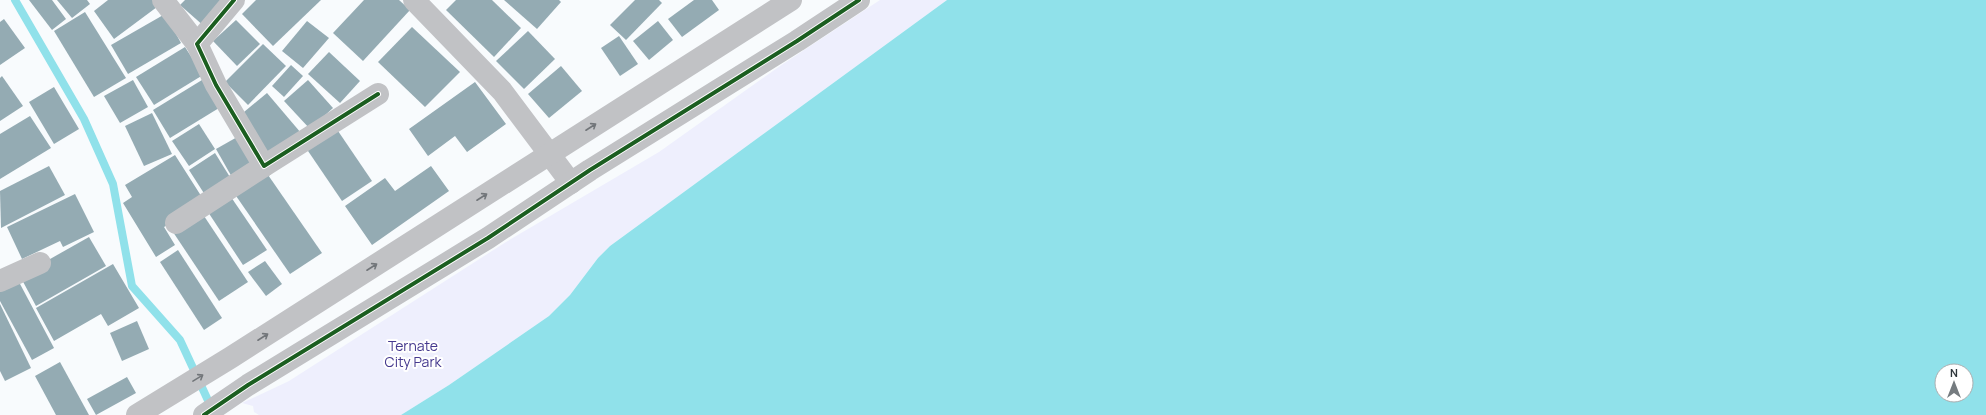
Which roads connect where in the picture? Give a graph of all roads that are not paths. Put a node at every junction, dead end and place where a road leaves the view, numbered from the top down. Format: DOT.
graph roads {
  1 [pos="163,0"];
  2 [pos="234,0"];
  3 [pos="414,0"];
  4 [pos="791,0"];
  5 [pos="859,0"];
  6 [pos="197,44"];
  7 [pos="378,94"];
  8 [pos="550,154"];
  9 [pos="264,166"];
  10 [pos="571,183"];
  11 [pos="176,223"];
  12 [pos="40,263"];
  13 [pos="3,273"];
  14 [pos="137,415"];
  15 [pos="204,415"];
  1 -- 6 [label="street"];
  2 -- 6 [label="street"];
  3 -- 8 [label="street"];
  8 -- 4 [label="street, one-way"];
  5 -- 10 [label="street"];
  6 -- 9 [label="street"];
  7 -- 9 [label="street"];
  8 -- 10 [label="street"];
  14 -- 8 [label="street, one-way"];
  9 -- 11 [label="street"];
  10 -- 15 [label="street"];
  12 -- 13 [label="street"];
}
